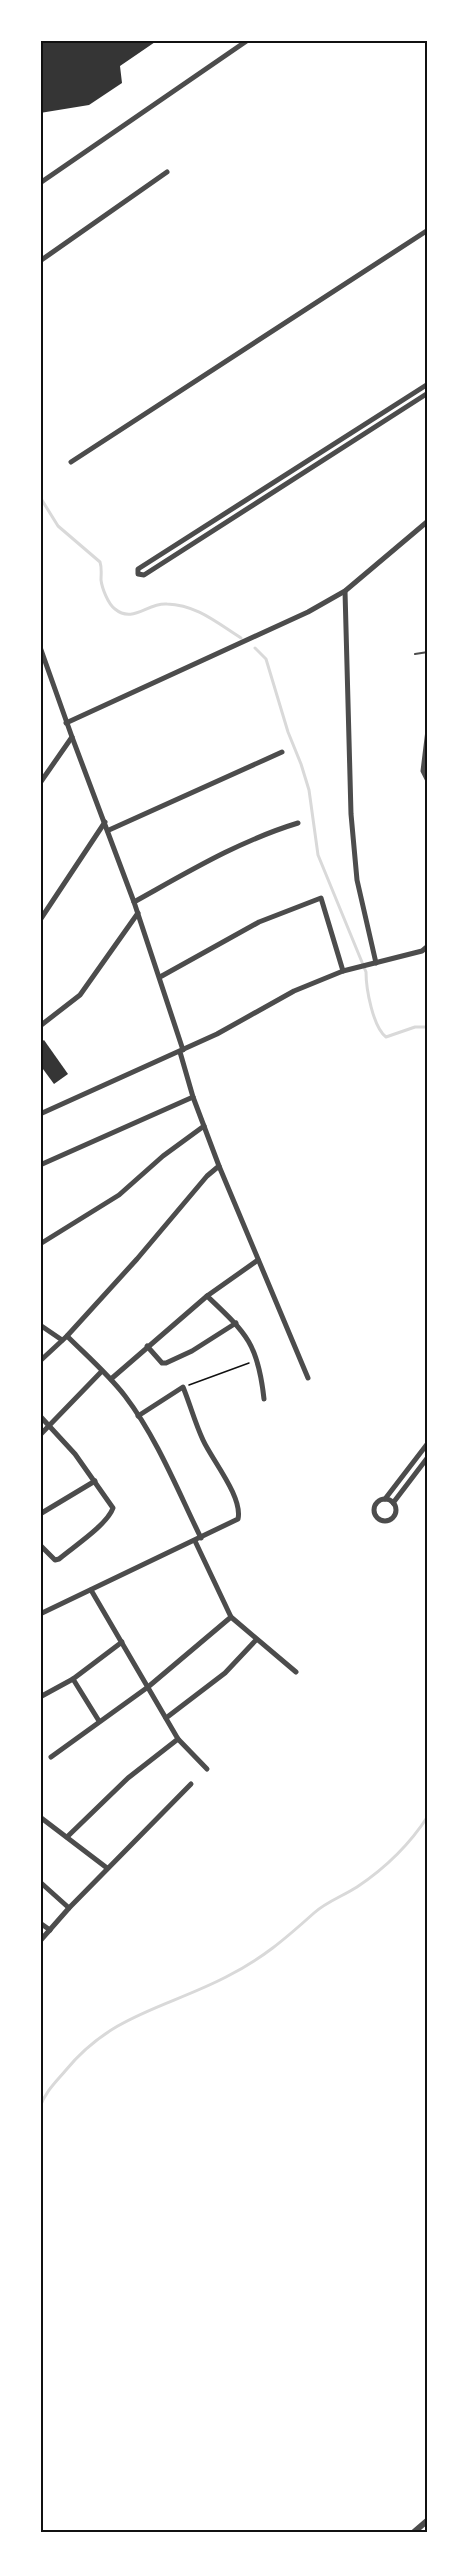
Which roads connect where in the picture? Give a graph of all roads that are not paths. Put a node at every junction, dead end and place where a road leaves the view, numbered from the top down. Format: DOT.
graph roads {
  1 [pos="248,40"];
  2 [pos="167,172"];
  3 [pos="40,183"];
  4 [pos="428,230"];
  5 [pos="40,261"];
  6 [pos="428,384"];
  7 [pos="428,393"];
  8 [pos="399,402"];
  9 [pos="403,409"];
  10 [pos="71,462"];
  11 [pos="428,521"];
  12 [pos="345,591"];
  13 [pos="40,647"];
  14 [pos="428,652"];
  15 [pos="415,654"];
  16 [pos="42,656"];
  17 [pos="66,723"];
  18 [pos="428,730"];
  19 [pos="72,737"];
  20 [pos="282,752"];
  21 [pos="428,781"];
  22 [pos="40,783"];
  23 [pos="105,822"];
  24 [pos="298,823"];
  25 [pos="109,830"];
  26 [pos="427,882"];
  27 [pos="134,902"];
  28 [pos="138,913"];
  29 [pos="40,920"];
  30 [pos="428,931"];
  31 [pos="428,946"];
  32 [pos="376,963"];
  33 [pos="343,971"];
  34 [pos="160,977"];
  35 [pos="40,1026"];
  36 [pos="181,1051"];
  37 [pos="193,1097"];
  38 [pos="40,1114"];
  39 [pos="204,1126"];
  40 [pos="40,1165"];
  41 [pos="219,1166"];
  42 [pos="40,1244"];
  43 [pos="258,1260"];
  44 [pos="207,1296"];
  45 [pos="236,1323"];
  46 [pos="40,1324"];
  47 [pos="65,1338"];
  48 [pos="147,1346"];
  49 [pos="40,1361"];
  50 [pos="102,1371"];
  51 [pos="308,1378"];
  52 [pos="111,1379"];
  53 [pos="264,1399"];
  54 [pos="40,1416"];
  55 [pos="138,1416"];
  56 [pos="50,1426"];
  57 [pos="40,1435"];
  58 [pos="428,1443"];
  59 [pos="428,1457"];
  60 [pos="95,1480"];
  61 [pos="385,1499"];
  62 [pos="393,1503"];
  63 [pos="40,1514"];
  64 [pos="198,1540"];
  65 [pos="40,1545"];
  66 [pos="91,1590"];
  67 [pos="40,1614"];
  68 [pos="231,1617"];
  69 [pos="256,1640"];
  70 [pos="122,1642"];
  71 [pos="296,1672"];
  72 [pos="73,1679"];
  73 [pos="148,1687"];
  74 [pos="40,1697"];
  75 [pos="166,1718"];
  76 [pos="99,1720"];
  77 [pos="178,1739"];
  78 [pos="51,1757"];
  79 [pos="207,1769"];
  80 [pos="191,1784"];
  81 [pos="40,1817"];
  82 [pos="68,1838"];
  83 [pos="107,1868"];
  84 [pos="40,1882"];
  85 [pos="69,1908"];
  86 [pos="40,1923"];
  87 [pos="50,1930"];
  88 [pos="40,1941"];
  89 [pos="428,2520"];
  90 [pos="414,2532"];
  1 -- 3 [label="street"];
  2 -- 5 [label="street"];
  4 -- 10 [label="street"];
  6 -- 8 [label="street"];
  7 -- 9 [label="street"];
  8 -- 9 [label="street"];
  8 -- 9 [label="street"];
  11 -- 12 [label="street"];
  12 -- 17 [label="street"];
  12 -- 32 [label="street"];
  13 -- 16 [label="street"];
  14 -- 15 [label="lane"];
  16 -- 17 [label="street"];
  17 -- 19 [label="street"];
  18 -- 21 [label="street"];
  19 -- 22 [label="street"];
  19 -- 23 [label="street"];
  20 -- 25 [label="street"];
  23 -- 25 [label="street"];
  23 -- 29 [label="street"];
  24 -- 27 [label="street"];
  25 -- 27 [label="street"];
  26 -- 30 [label="street"];
  27 -- 28 [label="street"];
  28 -- 34 [label="street"];
  28 -- 35 [label="street"];
  31 -- 32 [label="street"];
  32 -- 33 [label="street"];
  33 -- 34 [label="street"];
  33 -- 36 [label="street"];
  34 -- 36 [label="street"];
  36 -- 37 [label="street"];
  36 -- 38 [label="street"];
  37 -- 39 [label="street"];
  37 -- 40 [label="street"];
  39 -- 41 [label="street"];
  39 -- 42 [label="street"];
  41 -- 43 [label="street"];
  41 -- 47 [label="street"];
  43 -- 44 [label="street"];
  43 -- 51 [label="street"];
  44 -- 45 [label="street"];
  44 -- 48 [label="street"];
  45 -- 48 [label="street"];
  45 -- 53 [label="street"];
  46 -- 47 [label="street"];
  47 -- 49 [label="street"];
  47 -- 50 [label="street"];
  48 -- 52 [label="street"];
  50 -- 52 [label="street"];
  50 -- 56 [label="street"];
  52 -- 55 [label="street"];
  54 -- 56 [label="street"];
  55 -- 64 [label="street"];
  55 -- 64 [label="street"];
  56 -- 57 [label="street"];
  56 -- 60 [label="street"];
  58 -- 61 [label="street"];
  59 -- 62 [label="street"];
  60 -- 63 [label="street"];
  60 -- 65 [label="street"];
  61 -- 62 [label="street"];
  61 -- 62 [label="street"];
  64 -- 66 [label="street"];
  64 -- 68 [label="street"];
  66 -- 67 [label="street"];
  66 -- 70 [label="street"];
  68 -- 69 [label="street"];
  68 -- 73 [label="street"];
  69 -- 71 [label="street"];
  69 -- 75 [label="street"];
  70 -- 72 [label="street"];
  70 -- 73 [label="street"];
  72 -- 74 [label="street"];
  72 -- 76 [label="street"];
  73 -- 75 [label="street"];
  73 -- 76 [label="street"];
  75 -- 77 [label="street"];
  76 -- 78 [label="street"];
  77 -- 79 [label="street"];
  77 -- 82 [label="street"];
  80 -- 83 [label="street"];
  81 -- 82 [label="street"];
  82 -- 83 [label="street"];
  83 -- 85 [label="street"];
  84 -- 85 [label="street"];
  85 -- 87 [label="street"];
  86 -- 87 [label="street"];
  87 -- 88 [label="street"];
  89 -- 90 [label="street"];
}
